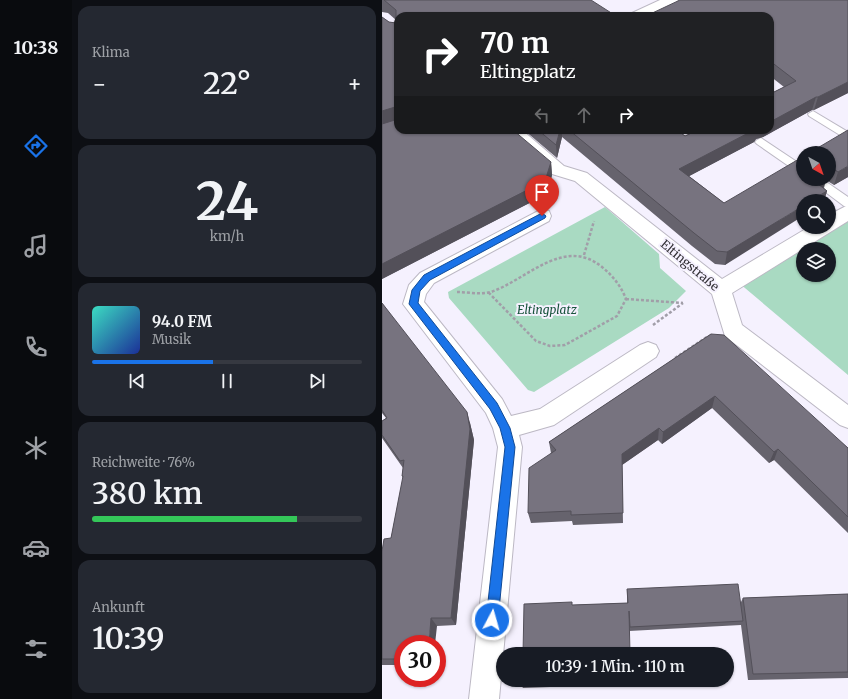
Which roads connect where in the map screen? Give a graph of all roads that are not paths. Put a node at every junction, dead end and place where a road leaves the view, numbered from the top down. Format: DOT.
graph roads {
  1 [pos="671,0"];
  2 [pos="645,12"];
  3 [pos="813,114"];
  4 [pos="516,134"];
  5 [pos="848,137"];
  6 [pos="761,142"];
  7 [pos="796,167"];
  8 [pos="824,186"];
  9 [pos="848,203"];
  10 [pos="848,212"];
  11 [pos="542,216"];
  12 [pos="836,220"];
  13 [pos="813,234"];
  14 [pos="721,290"];
  15 [pos="648,351"];
  16 [pos="848,418"];
  17 [pos="505,428"];
  18 [pos="484,699"];
  1 -- 2 [label="street"];
  3 -- 5 [label="lane"];
  4 -- 14 [label="street, Eltingstraße"];
  6 -- 7 [label="lane"];
  8 -- 9 [label="lane"];
  10 -- 12 [label="street"];
  11 -- 17 [label="street"];
  13 -- 14 [label="street"];
  14 -- 16 [label="street, Eltingstraße"];
  15 -- 17 [label="street"];
  17 -- 18 [label="street"];
}
